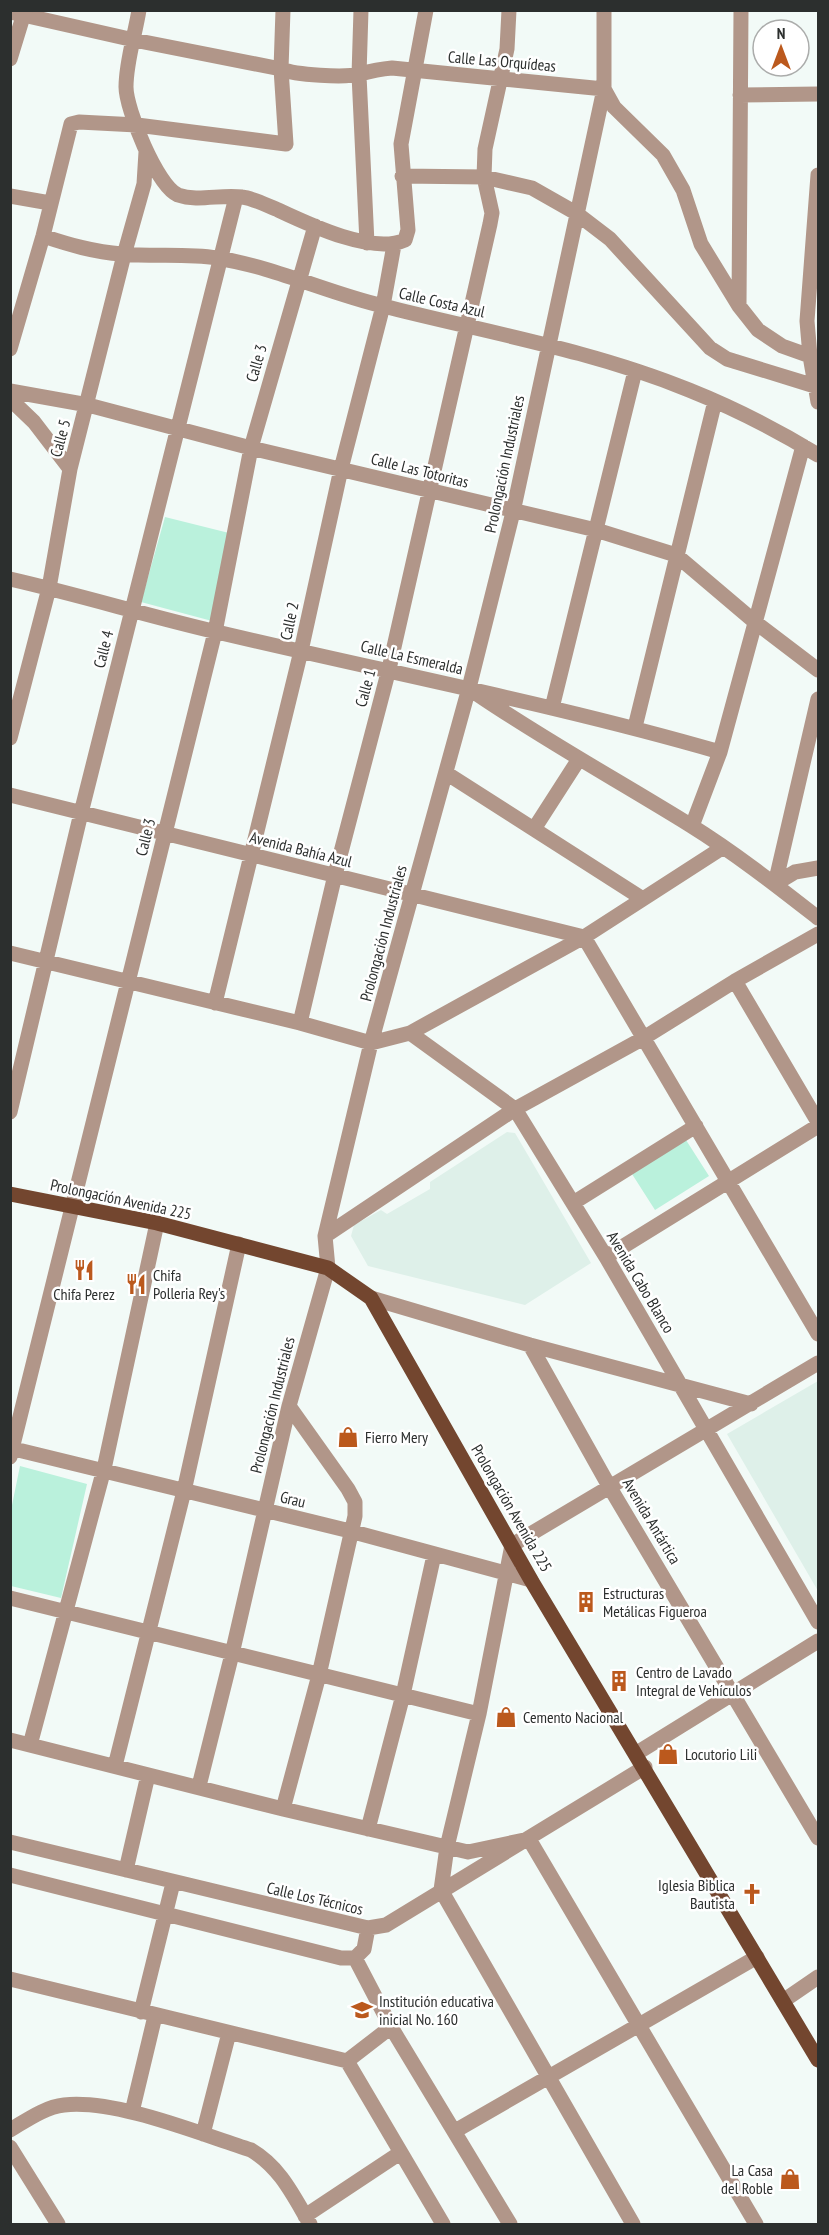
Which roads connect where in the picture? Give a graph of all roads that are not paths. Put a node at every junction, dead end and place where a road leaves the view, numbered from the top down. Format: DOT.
graph roads {
  1 [pos="139,10"];
  2 [pos="284,10"];
  3 [pos="361,10"];
  4 [pos="426,10"];
  5 [pos="509,10"];
  6 [pos="604,10"];
  7 [pos="741,10"];
  8 [pos="20,13"];
  9 [pos="135,40"];
  10 [pos="10,59"];
  11 [pos="280,69"];
  12 [pos="415,71"];
  13 [pos="359,75"];
  14 [pos="500,79"];
  15 [pos="604,89"];
  16 [pos="819,94"];
  17 [pos="740,95"];
  18 [pos="136,125"];
  19 [pos="146,148"];
  20 [pos="819,175"];
  21 [pos="402,176"];
  22 [pos="484,177"];
  23 [pos="10,196"];
  24 [pos="236,197"];
  25 [pos="50,203"];
  26 [pos="576,213"];
  27 [pos="315,226"];
  28 [pos="43,236"];
  29 [pos="367,243"];
  30 [pos="394,245"];
  31 [pos="124,255"];
  32 [pos="219,258"];
  33 [pos="298,280"];
  34 [pos="383,306"];
  35 [pos="739,306"];
  36 [pos="813,320"];
  37 [pos="468,326"];
  38 [pos="548,346"];
  39 [pos="10,348"];
  40 [pos="810,356"];
  41 [pos="635,371"];
  42 [pos="10,391"];
  43 [pos="817,392"];
  44 [pos="10,399"];
  45 [pos="716,401"];
  46 [pos="87,405"];
  47 [pos="177,429"];
  48 [pos="803,446"];
  49 [pos="251,448"];
  50 [pos="819,455"];
  51 [pos="70,469"];
  52 [pos="341,469"];
  53 [pos="429,491"];
  54 [pos="513,512"];
  55 [pos="596,530"];
  56 [pos="676,555"];
  57 [pos="10,579"];
  58 [pos="49,588"];
  59 [pos="131,610"];
  60 [pos="754,622"];
  61 [pos="215,632"];
  62 [pos="301,651"];
  63 [pos="389,669"];
  64 [pos="819,670"];
  65 [pos="469,688"];
  66 [pos="819,699"];
  67 [pos="552,708"];
  68 [pos="816,723"];
  69 [pos="635,728"];
  70 [pos="10,738"];
  71 [pos="720,752"];
  72 [pos="579,759"];
  73 [pos="446,773"];
  74 [pos="10,795"];
  75 [pos="81,813"];
  76 [pos="692,826"];
  77 [pos="534,829"];
  78 [pos="165,833"];
  79 [pos="722,848"];
  80 [pos="250,855"];
  81 [pos="819,868"];
  82 [pos="334,875"];
  83 [pos="775,884"];
  84 [pos="413,894"];
  85 [pos="643,899"];
  86 [pos="819,918"];
  87 [pos="819,934"];
  88 [pos="584,937"];
  89 [pos="10,953"];
  90 [pos="46,961"];
  91 [pos="127,981"];
  92 [pos="735,981"];
  93 [pos="215,1003"];
  94 [pos="300,1023"];
  95 [pos="410,1033"];
  96 [pos="642,1039"];
  97 [pos="371,1043"];
  98 [pos="514,1109"];
  99 [pos="10,1112"];
  100 [pos="819,1124"];
  101 [pos="696,1126"];
  102 [pos="729,1181"];
  103 [pos="10,1194"];
  104 [pos="573,1203"];
  105 [pos="74,1207"];
  106 [pos="157,1223"];
  107 [pos="325,1236"];
  108 [pos="239,1244"];
  109 [pos="606,1257"];
  110 [pos="328,1268"];
  111 [pos="371,1298"];
  112 [pos="819,1334"];
  113 [pos="531,1345"];
  114 [pos="819,1363"];
  115 [pos="680,1383"];
  116 [pos="751,1404"];
  117 [pos="289,1406"];
  118 [pos="708,1430"];
  119 [pos="11,1451"];
  120 [pos="104,1469"];
  121 [pos="609,1486"];
  122 [pos="184,1491"];
  123 [pos="264,1510"];
  124 [pos="350,1531"];
  125 [pos="512,1545"];
  126 [pos="434,1554"];
  127 [pos="508,1574"];
  128 [pos="531,1580"];
  129 [pos="10,1599"];
  130 [pos="64,1613"];
  131 [pos="819,1622"];
  132 [pos="147,1634"];
  133 [pos="819,1641"];
  134 [pos="232,1654"];
  135 [pos="319,1675"];
  136 [pos="733,1693"];
  137 [pos="403,1695"];
  138 [pos="479,1714"];
  139 [pos="10,1740"];
  140 [pos="30,1745"];
  141 [pos="637,1753"];
  142 [pos="115,1766"];
  143 [pos="645,1767"];
  144 [pos="148,1775"];
  145 [pos="199,1786"];
  146 [pos="283,1809"];
  147 [pos="368,1829"];
  148 [pos="819,1838"];
  149 [pos="529,1839"];
  150 [pos="10,1842"];
  151 [pos="447,1847"];
  152 [pos="126,1870"];
  153 [pos="10,1875"];
  154 [pos="173,1883"];
  155 [pos="441,1890"];
  156 [pos="165,1914"];
  157 [pos="368,1928"];
  158 [pos="355,1958"];
  159 [pos="757,1958"];
  160 [pos="819,1977"];
  161 [pos="10,1979"];
  162 [pos="783,2001"];
  163 [pos="148,2014"];
  164 [pos="640,2025"];
  165 [pos="391,2027"];
  166 [pos="229,2033"];
  167 [pos="819,2060"];
  168 [pos="347,2061"];
  169 [pos="550,2078"];
  170 [pos="132,2112"];
  171 [pos="10,2130"];
  172 [pos="455,2131"];
  173 [pos="203,2134"];
  174 [pos="10,2147"];
  175 [pos="400,2153"];
  176 [pos="307,2220"];
  177 [pos="58,2224"];
  178 [pos="443,2224"];
  179 [pos="510,2224"];
  180 [pos="633,2224"];
  181 [pos="756,2224"];
  1 -- 9 [label="street"];
  2 -- 11 [label="street"];
  3 -- 13 [label="street"];
  4 -- 12 [label="street"];
  5 -- 14 [label="street, Calle 1"];
  6 -- 15 [label="street, Prolongación Industriales"];
  7 -- 17 [label="street"];
  8 -- 9 [label="street, Calle Las Orquídeas"];
  8 -- 10 [label="street"];
  9 -- 11 [label="street, Calle Las Orquídeas"];
  9 -- 18 [label="street"];
  11 -- 13 [label="street, Calle Las Orquídeas"];
  11 -- 18 [label="street"];
  12 -- 13 [label="street, Calle Las Orquídeas"];
  12 -- 14 [label="street, Calle Las Orquídeas"];
  12 -- 21 [label="street"];
  13 -- 29 [label="street"];
  14 -- 15 [label="street, Calle Las Orquídeas"];
  14 -- 22 [label="street, Calle 1"];
  15 -- 26 [label="street, Prolongación Industriales"];
  15 -- 35 [label="street"];
  16 -- 17 [label="street"];
  17 -- 35 [label="street"];
  18 -- 19 [label="street"];
  18 -- 25 [label="street"];
  19 -- 24 [label="street"];
  19 -- 31 [label="street, Calle 5"];
  20 -- 36 [label="street"];
  21 -- 22 [label="street"];
  21 -- 30 [label="street"];
  22 -- 26 [label="street"];
  22 -- 37 [label="street, Calle 1"];
  23 -- 25 [label="street"];
  24 -- 27 [label="street"];
  24 -- 32 [label="street, Calle 4"];
  25 -- 28 [label="street"];
  26 -- 38 [label="street, Prolongación Industriales"];
  26 -- 43 [label="street"];
  27 -- 29 [label="street"];
  27 -- 33 [label="street, Calle 3"];
  28 -- 31 [label="street, Calle Costa Azul"];
  28 -- 39 [label="street"];
  29 -- 30 [label="street"];
  30 -- 34 [label="street, Calle 2"];
  31 -- 32 [label="street, Calle Costa Azul"];
  31 -- 46 [label="street, Calle 5"];
  32 -- 33 [label="street, Calle Costa Azul"];
  32 -- 47 [label="street, Calle 4"];
  33 -- 34 [label="street, Calle Costa Azul"];
  33 -- 49 [label="street, Calle 3"];
  34 -- 37 [label="street, Calle Costa Azul"];
  34 -- 52 [label="street, Calle 2"];
  35 -- 40 [label="street"];
  36 -- 40 [label="street"];
  37 -- 38 [label="street, Calle Costa Azul"];
  37 -- 53 [label="street, Calle 1"];
  38 -- 41 [label="street, Calle Costa Azul"];
  38 -- 54 [label="street, Prolongación Industriales"];
  40 -- 43 [label="street"];
  41 -- 45 [label="street, Calle Costa Azul"];
  41 -- 55 [label="street"];
  42 -- 46 [label="street, Calle Las Totoritas"];
  44 -- 51 [label="street"];
  45 -- 48 [label="street, Calle Costa Azul"];
  45 -- 56 [label="street"];
  46 -- 47 [label="street, Calle Las Totoritas"];
  46 -- 51 [label="street, Calle 5"];
  47 -- 49 [label="street, Calle Las Totoritas"];
  47 -- 59 [label="street, Calle 4"];
  48 -- 50 [label="street, Calle Costa Azul"];
  48 -- 60 [label="street"];
  49 -- 52 [label="street, Calle Las Totoritas"];
  49 -- 61 [label="street, Calle 3"];
  51 -- 58 [label="street, Calle 5"];
  52 -- 53 [label="street, Calle Las Totoritas"];
  52 -- 62 [label="street, Calle 2"];
  53 -- 54 [label="street, Calle Las Totoritas"];
  53 -- 63 [label="street, Calle 1"];
  54 -- 55 [label="street, Calle Las Totoritas"];
  54 -- 65 [label="street, Prolongación Industriales"];
  55 -- 56 [label="street, Calle Las Totoritas"];
  55 -- 67 [label="street"];
  56 -- 60 [label="street, Calle Las Totoritas"];
  56 -- 69 [label="street"];
  57 -- 58 [label="street, Calle La Esmeralda"];
  58 -- 59 [label="street, Calle La Esmeralda"];
  58 -- 70 [label="street, Calle 5"];
  59 -- 61 [label="street, Calle La Esmeralda"];
  59 -- 75 [label="street, Calle 4"];
  60 -- 64 [label="street, Calle Las Totoritas"];
  60 -- 71 [label="street"];
  61 -- 62 [label="street, Calle La Esmeralda"];
  61 -- 78 [label="street, Calle 3"];
  62 -- 63 [label="street, Calle La Esmeralda"];
  62 -- 80 [label="street, Calle 2"];
  63 -- 65 [label="street, Calle La Esmeralda"];
  63 -- 82 [label="street, Calle 1"];
  65 -- 67 [label="street"];
  65 -- 72 [label="street, Calle La Esmeralda"];
  65 -- 73 [label="street, Prolongación Industriales"];
  66 -- 68 [label="street"];
  67 -- 69 [label="street"];
  68 -- 83 [label="street"];
  69 -- 71 [label="street"];
  71 -- 76 [label="street"];
  72 -- 76 [label="street, Calle La Esmeralda"];
  72 -- 77 [label="street"];
  73 -- 77 [label="street"];
  73 -- 84 [label="street, Prolongación Industriales"];
  74 -- 75 [label="street, Avenida Bahía Azul"];
  75 -- 78 [label="street, Avenida Bahía Azul"];
  75 -- 90 [label="street, Calle 4"];
  76 -- 79 [label="street, Calle La Esmeralda"];
  77 -- 85 [label="street"];
  78 -- 80 [label="street, Avenida Bahía Azul"];
  78 -- 91 [label="street, Calle 3"];
  79 -- 83 [label="street, Calle La Esmeralda"];
  79 -- 85 [label="street"];
  80 -- 82 [label="street, Avenida Bahía Azul"];
  80 -- 93 [label="street, Calle 2"];
  81 -- 83 [label="street"];
  82 -- 84 [label="street, Avenida Bahía Azul"];
  82 -- 94 [label="street, Calle 1"];
  83 -- 86 [label="street, Calle La Esmeralda"];
  84 -- 88 [label="street, Avenida Bahía Azul"];
  84 -- 97 [label="street, Prolongación Industriales"];
  85 -- 88 [label="street"];
  87 -- 92 [label="street"];
  88 -- 95 [label="street"];
  88 -- 96 [label="street"];
  89 -- 90 [label="street"];
  90 -- 91 [label="street"];
  90 -- 99 [label="street, Calle 4"];
  91 -- 93 [label="street"];
  91 -- 105 [label="street, Calle 3"];
  92 -- 96 [label="street"];
  92 -- 100 [label="street"];
  93 -- 94 [label="street"];
  94 -- 97 [label="street"];
  95 -- 97 [label="street"];
  95 -- 98 [label="street, Avenida Cabo Blanco"];
  96 -- 98 [label="street"];
  96 -- 101 [label="street"];
  97 -- 107 [label="street, Prolongación Industriales"];
  98 -- 104 [label="street, Avenida Cabo Blanco"];
  98 -- 107 [label="street"];
  100 -- 102 [label="street"];
  101 -- 102 [label="street"];
  101 -- 104 [label="street"];
  102 -- 109 [label="street"];
  102 -- 112 [label="street"];
  103 -- 105 [label="main road, Prolongación Avenida 225"];
  104 -- 109 [label="street, Avenida Cabo Blanco"];
  105 -- 106 [label="main road, Prolongación Avenida 225"];
  105 -- 119 [label="street, Calle 3"];
  106 -- 108 [label="main road, Prolongación Avenida 225"];
  106 -- 120 [label="street"];
  107 -- 110 [label="street, Prolongación Industriales"];
  108 -- 110 [label="main road, Prolongación Avenida 225"];
  108 -- 122 [label="street"];
  109 -- 115 [label="street, Avenida Cabo Blanco"];
  110 -- 111 [label="main road, Prolongación Avenida 225"];
  110 -- 117 [label="street, Prolongación Industriales"];
  111 -- 113 [label="street"];
  111 -- 125 [label="main road, Prolongación Avenida 225"];
  113 -- 115 [label="street"];
  113 -- 121 [label="street, Avenida Antártica"];
  114 -- 116 [label="street"];
  115 -- 116 [label="street"];
  115 -- 118 [label="street, Avenida Cabo Blanco"];
  116 -- 118 [label="street"];
  117 -- 123 [label="street, Prolongación Industriales"];
  117 -- 124 [label="street"];
  118 -- 121 [label="street"];
  118 -- 131 [label="street, Avenida Cabo Blanco"];
  119 -- 120 [label="street, Grau"];
  120 -- 122 [label="street, Grau"];
  120 -- 130 [label="street"];
  121 -- 125 [label="street"];
  121 -- 136 [label="street, Avenida Antártica"];
  122 -- 123 [label="street, Grau"];
  122 -- 132 [label="street"];
  123 -- 124 [label="street, Grau"];
  123 -- 134 [label="street, Prolongación Industriales"];
  124 -- 126 [label="street, Grau"];
  124 -- 135 [label="street"];
  125 -- 127 [label="street"];
  125 -- 128 [label="main road, Prolongación Avenida 225"];
  126 -- 127 [label="street, Grau"];
  126 -- 137 [label="street"];
  127 -- 128 [label="street, Grau"];
  127 -- 138 [label="street"];
  128 -- 141 [label="main road, Prolongación Avenida 225"];
  129 -- 130 [label="street"];
  130 -- 132 [label="street"];
  130 -- 140 [label="street"];
  132 -- 134 [label="street"];
  132 -- 142 [label="street"];
  133 -- 136 [label="street"];
  134 -- 135 [label="street"];
  134 -- 145 [label="street, Prolongación Industriales"];
  135 -- 137 [label="street"];
  135 -- 146 [label="street"];
  136 -- 141 [label="street"];
  136 -- 148 [label="street, Avenida Antártica"];
  137 -- 138 [label="street"];
  137 -- 147 [label="street"];
  138 -- 151 [label="street"];
  139 -- 140 [label="street"];
  140 -- 142 [label="street"];
  141 -- 143 [label="main road, Prolongación Avenida 225"];
  142 -- 144 [label="street"];
  143 -- 149 [label="street, Calle Los Técnicos"];
  143 -- 159 [label="main road, Prolongación Avenida 225"];
  144 -- 145 [label="street"];
  144 -- 152 [label="street"];
  145 -- 146 [label="street"];
  146 -- 147 [label="street"];
  147 -- 151 [label="street"];
  149 -- 151 [label="street"];
  149 -- 155 [label="street, Calle Los Técnicos"];
  149 -- 164 [label="street"];
  150 -- 152 [label="street, Calle Los Técnicos"];
  151 -- 155 [label="street"];
  152 -- 154 [label="street, Calle Los Técnicos"];
  153 -- 156 [label="street"];
  154 -- 156 [label="street"];
  154 -- 157 [label="street, Calle Los Técnicos"];
  155 -- 157 [label="street, Calle Los Técnicos"];
  155 -- 169 [label="street"];
  156 -- 158 [label="street"];
  156 -- 163 [label="street"];
  157 -- 158 [label="street"];
  158 -- 165 [label="street"];
  159 -- 162 [label="main road, Prolongación Avenida 225"];
  159 -- 164 [label="street"];
  160 -- 162 [label="street"];
  161 -- 163 [label="street"];
  162 -- 167 [label="main road, Prolongación Avenida 225"];
  163 -- 166 [label="street"];
  163 -- 170 [label="street"];
  164 -- 169 [label="street"];
  164 -- 181 [label="street"];
  165 -- 168 [label="street"];
  165 -- 172 [label="street"];
  166 -- 168 [label="street"];
  166 -- 173 [label="street"];
  168 -- 175 [label="street"];
  169 -- 172 [label="street"];
  169 -- 180 [label="street"];
  170 -- 171 [label="street"];
  170 -- 173 [label="street"];
  172 -- 179 [label="street"];
  173 -- 176 [label="street"];
  174 -- 177 [label="street"];
  175 -- 176 [label="street"];
  175 -- 178 [label="street"];
}
